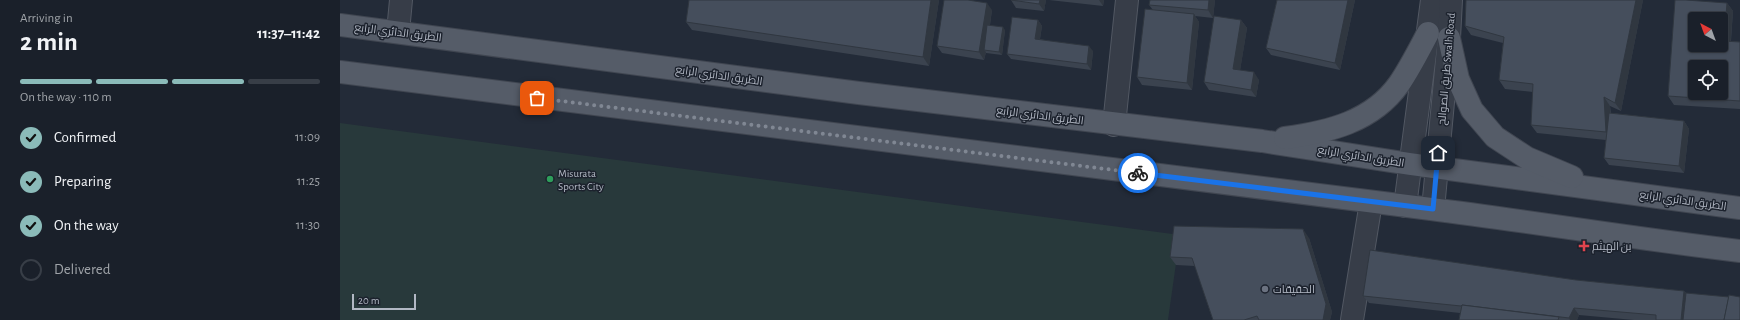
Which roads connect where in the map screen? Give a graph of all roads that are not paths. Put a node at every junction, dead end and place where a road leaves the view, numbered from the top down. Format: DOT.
graph roads {
  1 [pos="401,0"];
  2 [pos="1127,0"];
  3 [pos="1432,0"];
  4 [pos="1451,0"];
  5 [pos="340,25"];
  6 [pos="398,32"];
  7 [pos="1428,33"];
  8 [pos="1449,38"];
  9 [pos="340,72"];
  10 [pos="1114,125"];
  11 [pos="1262,141"];
  12 [pos="1410,164"];
  13 [pos="1437,167"];
  14 [pos="1630,193"];
  15 [pos="1371,202"];
  16 [pos="1405,206"];
  17 [pos="1740,208"];
  18 [pos="1433,209"];
  19 [pos="1740,251"];
  20 [pos="1352,320"];
  1 -- 6 [label="street"];
  2 -- 10 [label="street"];
  3 -- 7 [label="street, طريق الصوالح Swalh Road"];
  4 -- 8 [label="street, طريق الصوالح Swalh Road"];
  5 -- 6 [label="main road, الطريق الدائري الرابع"];
  6 -- 10 [label="main road, الطريق الدائري الرابع"];
  7 -- 11 [label="main road"];
  7 -- 12 [label="street, طريق الصوالح Swalh Road"];
  8 -- 13 [label="street, طريق الصوالح Swalh Road"];
  8 -- 14 [label="main road"];
  9 -- 15 [label="main road"];
  10 -- 11 [label="main road, الطريق الدائري الرابع"];
  11 -- 12 [label="main road, الطريق الدائري الرابع"];
  12 -- 13 [label="main road, الطريق الدائري الرابع"];
  12 -- 16 [label="street, طريق الصوالح Swalh Road"];
  13 -- 14 [label="main road, الطريق الدائري الرابع"];
  13 -- 18 [label="street, طريق الصوالح Swalh Road"];
  14 -- 17 [label="main road, الطريق الدائري الرابع"];
  15 -- 16 [label="main road"];
  15 -- 20 [label="street"];
  16 -- 18 [label="main road"];
  18 -- 19 [label="main road"];
}
